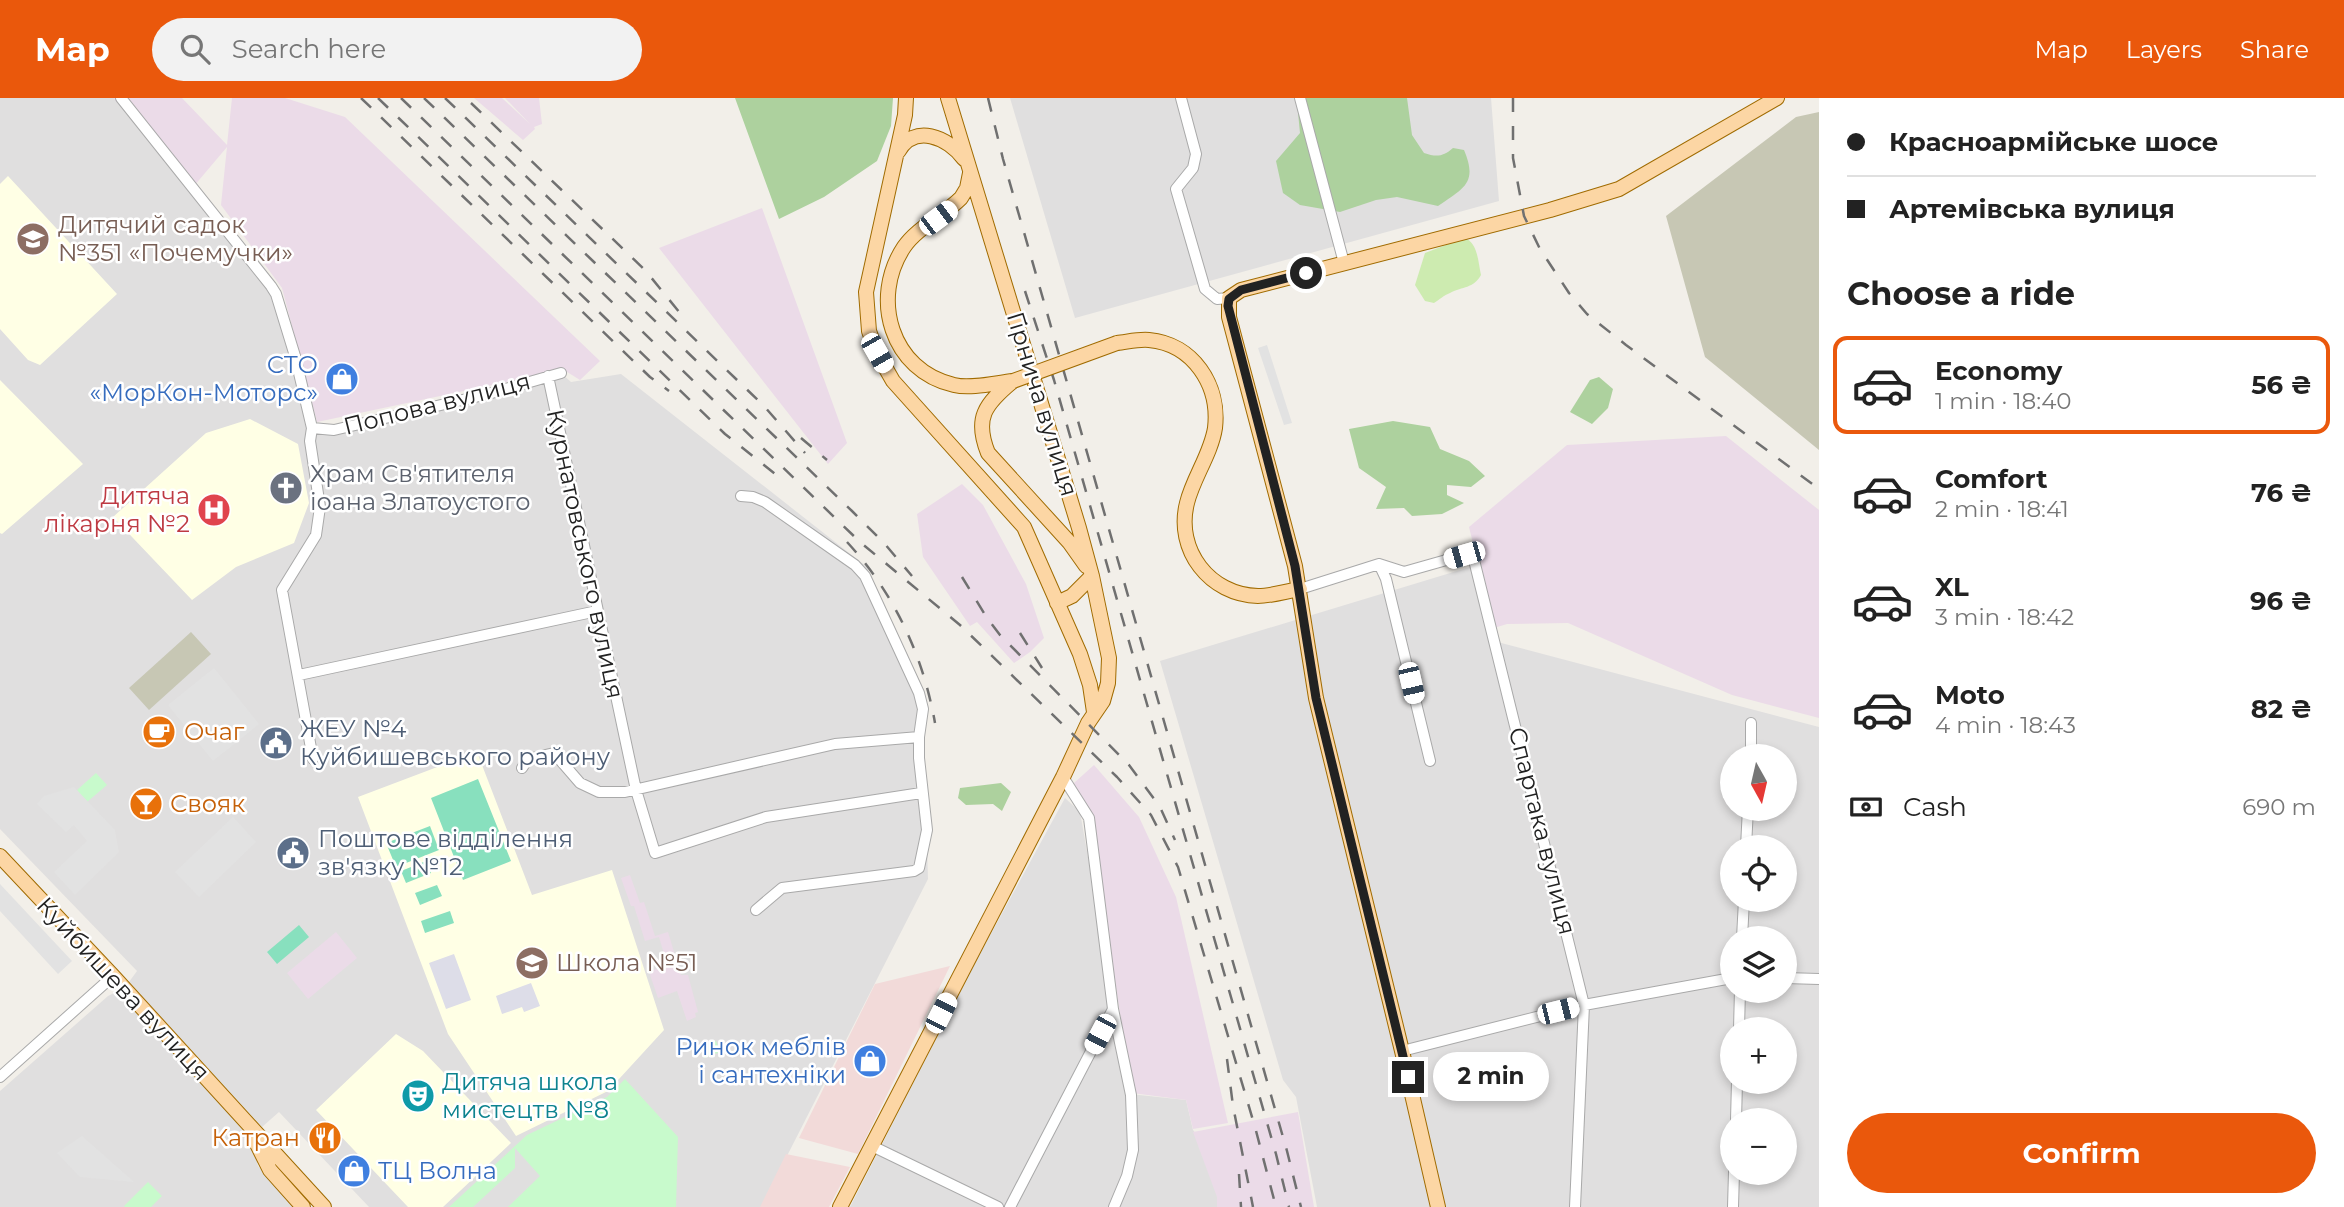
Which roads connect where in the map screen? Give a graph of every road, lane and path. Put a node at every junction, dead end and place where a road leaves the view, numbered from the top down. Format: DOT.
graph roads {
  1 [pos="121,98"];
  2 [pos="906,98"];
  3 [pos="948,98"];
  4 [pos="1181,98"];
  5 [pos="1300,98"];
  6 [pos="1777,98"];
  7 [pos="896,157"];
  8 [pos="968,168"];
  9 [pos="1344,263"];
  10 [pos="1235,294"];
  11 [pos="561,373"];
  12 [pos="548,376"];
  13 [pos="1013,381"];
  14 [pos="312,428"];
  15 [pos="741,496"];
  16 [pos="1379,564"];
  17 [pos="1092,576"];
  18 [pos="1300,589"];
  19 [pos="1057,603"];
  20 [pos="597,611"];
  21 [pos="299,676"];
  22 [pos="1094,712"];
  23 [pos="1751,723"];
  24 [pos="919,737"];
  25 [pos="1751,744"];
  26 [pos="313,759"];
  27 [pos="1430,761"];
  28 [pos="522,768"];
  29 [pos="1063,777"];
  30 [pos="636,790"];
  31 [pos="921,793"];
  32 [pos="0,856"];
  33 [pos="756,910"];
  34 [pos="113,976"];
  35 [pos="1797,978"];
  36 [pos="1819,979"];
  37 [pos="1720,980"];
  38 [pos="1584,1005"];
  39 [pos="1113,1010"];
  40 [pos="1402,1051"];
  41 [pos="0,1077"];
  42 [pos="246,1122"];
  43 [pos="872,1146"];
  44 [pos="282,1160"];
  45 [pos="270,1170"];
  46 [pos="1734,1185"];
  47 [pos="303,1207"];
  48 [pos="324,1207"];
  49 [pos="840,1207"];
  50 [pos="998,1207"];
  51 [pos="1010,1207"];
  52 [pos="1114,1207"];
  53 [pos="1437,1207"];
  54 [pos="1575,1207"];
  55 [pos="1733,1207"];
  1 -- 14 [label="street"];
  2 -- 7 [label="main road"];
  3 -- 8 [label="main road, Гірнича вулиця"];
  4 -- 10 [label="street"];
  5 -- 9 [label="street"];
  6 -- 9 [label="main road"];
  7 -- 8 [label="main road"];
  7 -- 19 [label="main road"];
  8 -- 13 [label="main road"];
  8 -- 17 [label="main road, Гірнича вулиця"];
  9 -- 10 [label="main road"];
  10 -- 18 [label="main road"];
  11 -- 12 [label="street, Попова вулиця"];
  12 -- 14 [label="street, Попова вулиця"];
  12 -- 20 [label="street, Курнатовського вулиця"];
  13 -- 17 [label="main road"];
  13 -- 18 [label="main road, bridge"];
  14 -- 21 [label="street"];
  15 -- 24 [label="street"];
  16 -- 18 [label="street, Спартака вулиця"];
  16 -- 27 [label="street"];
  16 -- 38 [label="street, Спартака вулиця"];
  17 -- 19 [label="main road"];
  17 -- 22 [label="main road, Гірнича вулиця"];
  18 -- 40 [label="main road"];
  19 -- 22 [label="main road"];
  20 -- 21 [label="street"];
  20 -- 30 [label="street, Курнатовського вулиця"];
  21 -- 26 [label="street"];
  22 -- 29 [label="main road, Гірнича вулиця"];
  23 -- 25 [label="street"];
  24 -- 30 [label="street"];
  24 -- 31 [label="street"];
  28 -- 30 [label="street"];
  29 -- 39 [label="street"];
  29 -- 43 [label="main road, Гірнича вулиця"];
  30 -- 31 [label="street, Курнатовського вулиця"];
  31 -- 33 [label="street"];
  32 -- 34 [label="main road, Куйбишева вулиця"];
  34 -- 41 [label="street"];
  34 -- 42 [label="main road, Куйбишева вулиця"];
  35 -- 36 [label="street"];
  37 -- 38 [label="street"];
  38 -- 40 [label="street"];
  38 -- 54 [label="street, Спартака вулиця"];
  39 -- 51 [label="street"];
  39 -- 52 [label="street"];
  40 -- 53 [label="main road"];
  42 -- 44 [label="main road, Куйбишева вулиця"];
  42 -- 45 [label="main road, Куйбишева вулиця"];
  43 -- 49 [label="main road, Гірнича вулиця"];
  43 -- 50 [label="street"];
  44 -- 45 [label="main road"];
  44 -- 48 [label="main road, Куйбишева вулиця"];
  45 -- 47 [label="main road, Куйбишева вулиця"];
  46 -- 55 [label="street"];
}
